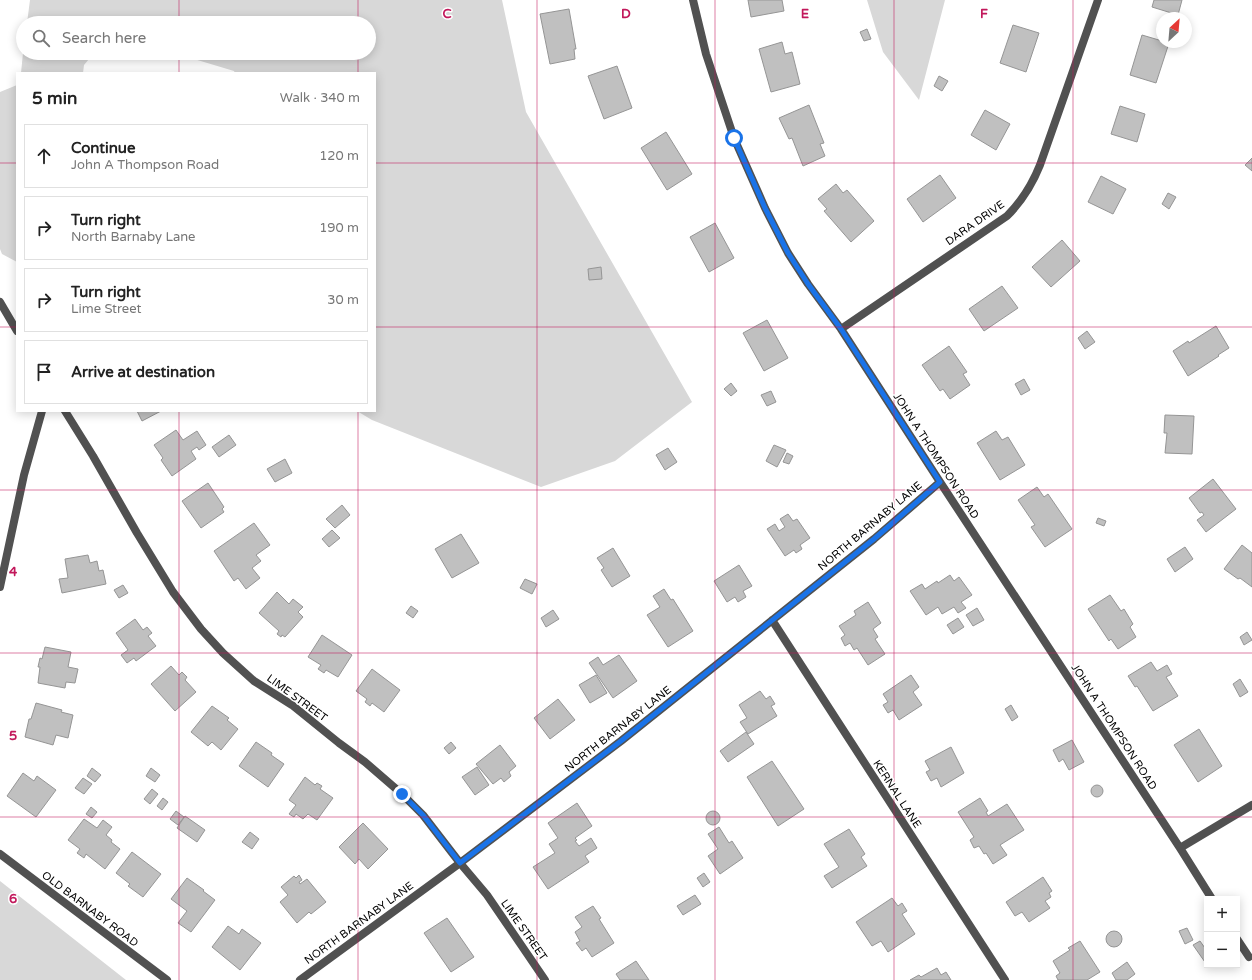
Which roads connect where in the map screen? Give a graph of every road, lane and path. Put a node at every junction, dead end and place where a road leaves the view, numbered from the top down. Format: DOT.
graph roads {
  1 [pos="693,0"];
  2 [pos="1098,0"];
  3 [pos="0,302"];
  4 [pos="16,329"];
  5 [pos="841,329"];
  6 [pos="42,412"];
  7 [pos="66,412"];
  8 [pos="940,482"];
  9 [pos="0,587"];
  10 [pos="772,620"];
  11 [pos="1252,805"];
  12 [pos="1180,848"];
  13 [pos="0,854"];
  14 [pos="460,863"];
  15 [pos="1210,896"];
  16 [pos="1240,944"];
  17 [pos="1249,957"];
  18 [pos="167,980"];
  19 [pos="300,980"];
  20 [pos="545,980"];
  21 [pos="1005,980"];
  1 -- 5 [label="street, JOHN A THOMPSON ROAD"];
  2 -- 5 [label="street, DARA DRIVE"];
  3 -- 4 [label="street"];
  5 -- 8 [label="street, JOHN A THOMPSON ROAD"];
  6 -- 9 [label="street"];
  7 -- 14 [label="street, LIME STREET"];
  8 -- 10 [label="street, NORTH BARNABY LANE"];
  8 -- 12 [label="street, JOHN A THOMPSON ROAD"];
  10 -- 14 [label="street, NORTH BARNABY LANE"];
  10 -- 21 [label="street, KERNAL LANE"];
  11 -- 12 [label="street"];
  12 -- 15 [label="street, JOHN A THOMPSON ROAD"];
  13 -- 18 [label="street, OLD BARNABY ROAD"];
  14 -- 19 [label="street, NORTH BARNABY LANE"];
  14 -- 20 [label="street, LIME STREET"];
  16 -- 17 [label="street"];
}
